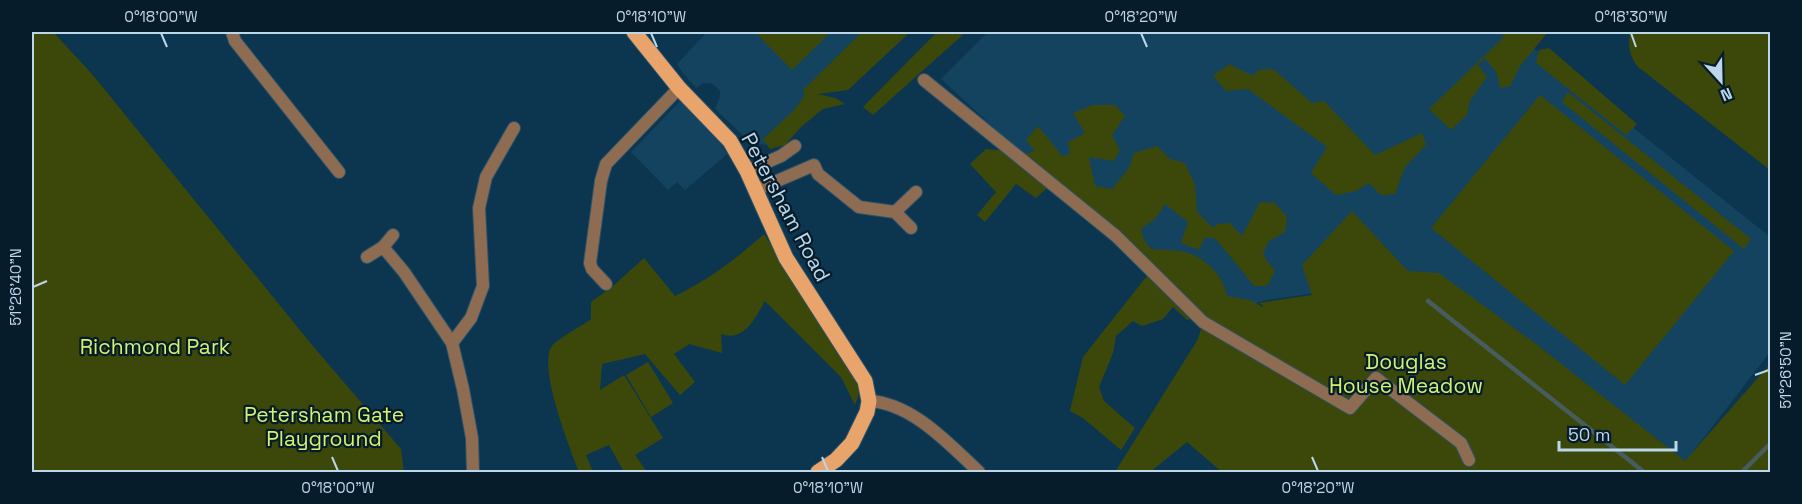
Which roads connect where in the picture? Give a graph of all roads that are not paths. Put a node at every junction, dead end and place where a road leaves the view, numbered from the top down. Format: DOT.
graph roads {
  1 [pos="232,32"];
  2 [pos="634,32"];
  3 [pos="924,80"];
  4 [pos="679,88"];
  5 [pos="514,128"];
  6 [pos="795,146"];
  7 [pos="747,171"];
  8 [pos="339,172"];
  9 [pos="756,190"];
  10 [pos="916,192"];
  11 [pos="895,212"];
  12 [pos="911,228"];
  13 [pos="393,235"];
  14 [pos="383,247"];
  15 [pos="367,256"];
  16 [pos="606,284"];
  17 [pos="452,343"];
  18 [pos="869,401"];
  19 [pos="1469,460"];
  20 [pos="473,472"];
  21 [pos="818,472"];
  22 [pos="978,472"];
  1 -- 8 [label="street"];
  2 -- 4 [label="main road, Petersham Road"];
  3 -- 19 [label="street"];
  4 -- 7 [label="main road, Petersham Road"];
  4 -- 16 [label="street"];
  5 -- 17 [label="street"];
  6 -- 7 [label="street"];
  7 -- 9 [label="main road, Petersham Road"];
  9 -- 11 [label="street"];
  9 -- 18 [label="main road, Petersham Road"];
  10 -- 11 [label="street"];
  11 -- 12 [label="street"];
  13 -- 14 [label="street"];
  14 -- 15 [label="street"];
  14 -- 17 [label="street"];
  17 -- 20 [label="street"];
  18 -- 21 [label="main road"];
  18 -- 22 [label="street"];
}
